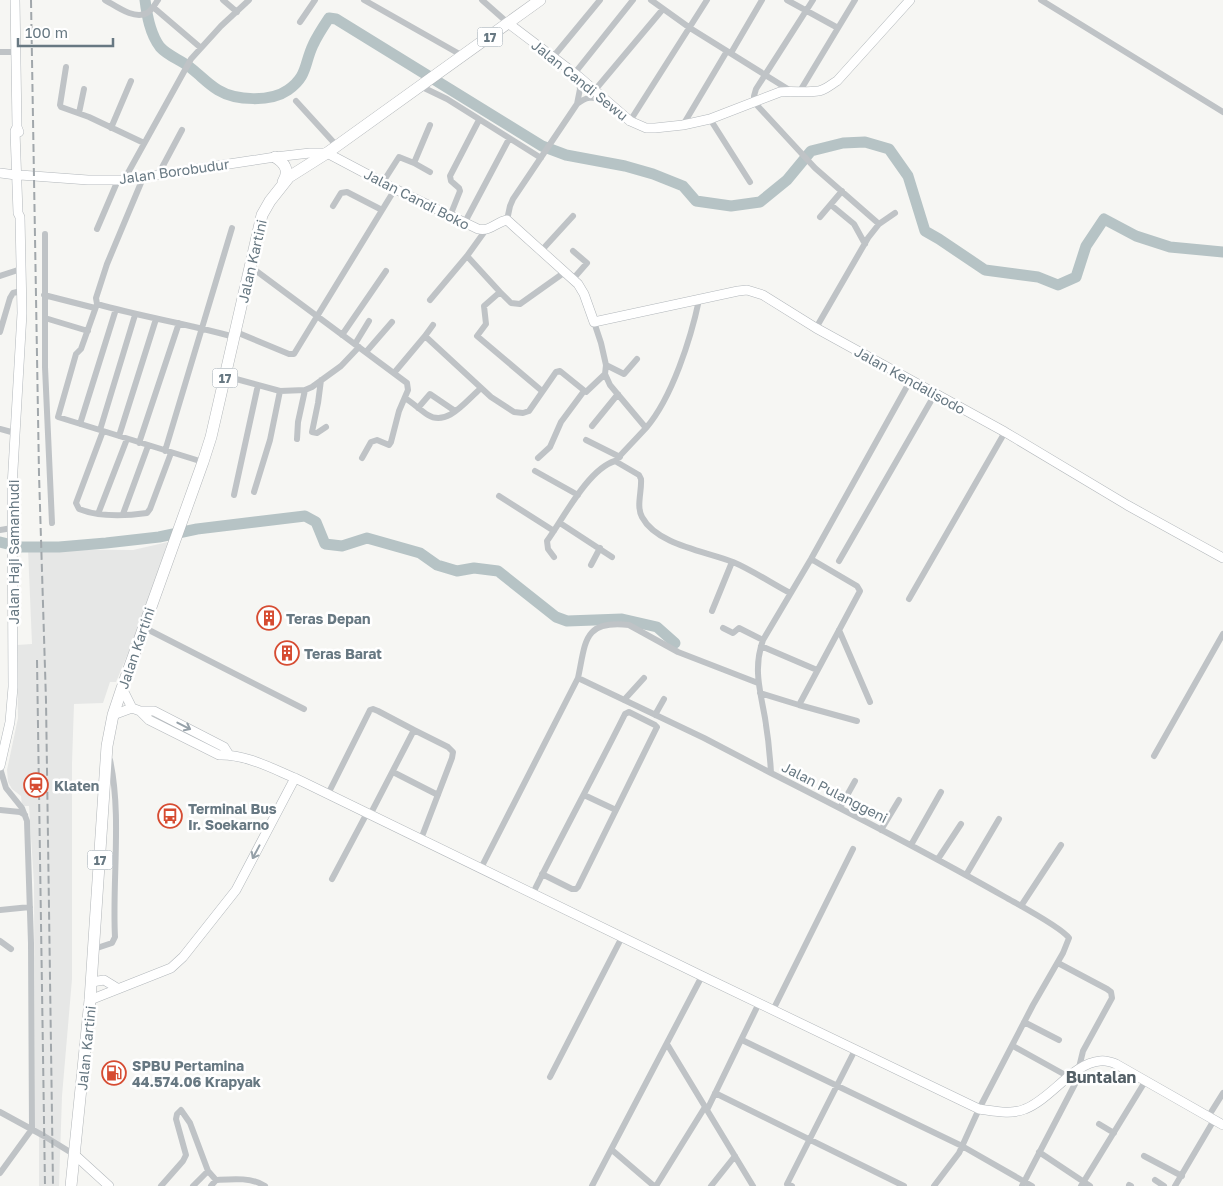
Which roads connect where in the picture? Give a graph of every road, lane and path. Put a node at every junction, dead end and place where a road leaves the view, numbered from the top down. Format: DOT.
graph roads {
  1 [pos="15,0"];
  2 [pos="105,0"];
  3 [pos="158,0"];
  4 [pos="223,0"];
  5 [pos="249,0"];
  6 [pos="315,0"];
  7 [pos="364,0"];
  8 [pos="482,0"];
  9 [pos="540,0"];
  10 [pos="600,0"];
  11 [pos="633,0"];
  12 [pos="651,0"];
  13 [pos="707,0"];
  14 [pos="762,0"];
  15 [pos="787,0"];
  16 [pos="813,0"];
  17 [pos="854,0"];
  18 [pos="910,0"];
  19 [pos="1041,0"];
  20 [pos="663,9"];
  21 [pos="148,11"];
  22 [pos="806,11"];
  23 [pos="237,12"];
  24 [pos="300,22"];
  25 [pos="508,23"];
  26 [pos="690,28"];
  27 [pos="838,28"];
  28 [pos="201,48"];
  29 [pos="0,52"];
  30 [pos="16,52"];
  31 [pos="729,52"];
  32 [pos="463,56"];
  33 [pos="553,57"];
  34 [pos="66,67"];
  35 [pos="576,75"];
  36 [pos="765,75"];
  37 [pos="131,81"];
  38 [pos="424,83"];
  39 [pos="84,89"];
  40 [pos="594,90"];
  41 [pos="795,91"];
  42 [pos="296,101"];
  43 [pos="754,102"];
  44 [pos="609,103"];
  45 [pos="577,104"];
  46 [pos="1223,112"];
  47 [pos="79,113"];
  48 [pos="710,118"];
  49 [pos="479,120"];
  50 [pos="630,121"];
  51 [pos="683,124"];
  52 [pos="430,126"];
  53 [pos="111,128"];
  54 [pos="182,130"];
  55 [pos="509,139"];
  56 [pos="144,143"];
  57 [pos="332,149"];
  58 [pos="543,155"];
  59 [pos="276,156"];
  60 [pos="414,163"];
  61 [pos="430,172"];
  62 [pos="0,173"];
  63 [pos="18,175"];
  64 [pos="158,175"];
  65 [pos="143,178"];
  66 [pos="121,180"];
  67 [pos="383,182"];
  68 [pos="750,182"];
  69 [pos="280,187"];
  70 [pos="395,189"];
  71 [pos="842,191"];
  72 [pos="831,205"];
  73 [pos="333,206"];
  74 [pos="382,210"];
  75 [pos="896,212"];
  76 [pos="450,216"];
  77 [pos="573,216"];
  78 [pos="820,217"];
  79 [pos="507,220"];
  80 [pos="465,222"];
  81 [pos="879,224"];
  82 [pos="232,228"];
  83 [pos="97,229"];
  84 [pos="485,231"];
  85 [pos="45,234"];
  86 [pos="865,244"];
  87 [pos="541,251"];
  88 [pos="573,251"];
  89 [pos="467,256"];
  90 [pos="251,266"];
  91 [pos="21,269"];
  92 [pos="386,271"];
  93 [pos="565,272"];
  94 [pos="0,276"];
  95 [pos="573,280"];
  96 [pos="21,291"];
  97 [pos="500,292"];
  98 [pos="44,295"];
  99 [pos="435,295"];
  100 [pos="699,300"];
  101 [pos="96,306"];
  102 [pos="116,309"];
  103 [pos="135,315"];
  104 [pos="317,316"];
  105 [pos="45,318"];
  106 [pos="156,319"];
  107 [pos="369,321"];
  108 [pos="392,322"];
  109 [pos="594,322"];
  110 [pos="179,324"];
  111 [pos="433,325"];
  112 [pos="203,328"];
  113 [pos="816,328"];
  114 [pos="88,331"];
  115 [pos="0,332"];
  116 [pos="235,335"];
  117 [pos="342,335"];
  118 [pos="425,336"];
  119 [pos="357,346"];
  120 [pos="366,352"];
  121 [pos="636,359"];
  122 [pos="606,365"];
  123 [pos="394,373"];
  124 [pos="605,374"];
  125 [pos="225,376"];
  126 [pos="321,380"];
  127 [pos="910,381"];
  128 [pos="258,384"];
  129 [pos="305,390"];
  130 [pos="480,390"];
  131 [pos="280,391"];
  132 [pos="542,391"];
  133 [pos="584,391"];
  134 [pos="618,394"];
  135 [pos="935,394"];
  136 [pos="405,398"];
  137 [pos="418,408"];
  138 [pos="455,411"];
  139 [pos="47,414"];
  140 [pos="58,417"];
  141 [pos="80,424"];
  142 [pos="592,426"];
  143 [pos="326,428"];
  144 [pos="646,428"];
  145 [pos="0,429"];
  146 [pos="102,430"];
  147 [pos="1005,432"];
  148 [pos="15,433"];
  149 [pos="119,436"];
  150 [pos="127,439"];
  151 [pos="298,439"];
  152 [pos="586,440"];
  153 [pos="139,443"];
  154 [pos="148,446"];
  155 [pos="168,452"];
  156 [pos="362,458"];
  157 [pos="538,458"];
  158 [pos="617,459"];
  159 [pos="203,462"];
  160 [pos="535,471"];
  161 [pos="254,492"];
  162 [pos="234,496"];
  163 [pos="499,496"];
  164 [pos="578,496"];
  165 [pos="98,514"];
  166 [pos="123,514"];
  167 [pos="560,523"];
  168 [pos="52,524"];
  169 [pos="12,528"];
  170 [pos="0,530"];
  171 [pos="554,531"];
  172 [pos="600,548"];
  173 [pos="554,557"];
  174 [pos="612,557"];
  175 [pos="811,558"];
  176 [pos="1223,558"];
  177 [pos="839,561"];
  178 [pos="732,562"];
  179 [pos="591,565"];
  180 [pos="790,594"];
  181 [pos="909,599"];
  182 [pos="712,611"];
  183 [pos="143,627"];
  184 [pos="723,628"];
  185 [pos="839,630"];
  186 [pos="1223,634"];
  187 [pos="762,643"];
  188 [pos="817,670"];
  189 [pos="578,678"];
  190 [pos="644,678"];
  191 [pos="122,688"];
  192 [pos="759,690"];
  193 [pos="664,699"];
  194 [pos="624,700"];
  195 [pos="800,702"];
  196 [pos="870,702"];
  197 [pos="136,709"];
  198 [pos="304,709"];
  199 [pos="154,711"];
  200 [pos="113,715"];
  201 [pos="655,715"];
  202 [pos="0,720"];
  203 [pos="149,720"];
  204 [pos="858,721"];
  205 [pos="10,722"];
  206 [pos="414,730"];
  207 [pos="107,746"];
  208 [pos="229,754"];
  209 [pos="1154,756"];
  210 [pos="0,767"];
  211 [pos="392,772"];
  212 [pos="771,773"];
  213 [pos="295,778"];
  214 [pos="855,781"];
  215 [pos="3,788"];
  216 [pos="941,792"];
  217 [pos="328,794"];
  218 [pos="438,795"];
  219 [pos="584,795"];
  220 [pos="899,800"];
  221 [pos="840,808"];
  222 [pos="0,810"];
  223 [pos="616,810"];
  224 [pos="368,814"];
  225 [pos="26,815"];
  226 [pos="999,819"];
  227 [pos="961,824"];
  228 [pos="881,830"];
  229 [pos="421,839"];
  230 [pos="911,844"];
  231 [pos="1061,845"];
  232 [pos="853,848"];
  233 [pos="938,859"];
  234 [pos="481,868"];
  235 [pos="542,874"];
  236 [pos="966,875"];
  237 [pos="332,879"];
  238 [pos="532,893"];
  239 [pos="1021,906"];
  240 [pos="30,907"];
  241 [pos="0,910"];
  242 [pos="622,937"];
  243 [pos="0,941"];
  244 [pos="11,949"];
  245 [pos="94,949"];
  246 [pos="1058,963"];
  247 [pos="702,976"];
  248 [pos="92,982"];
  249 [pos="117,988"];
  250 [pos="90,1000"];
  251 [pos="759,1003"];
  252 [pos="773,1010"];
  253 [pos="1024,1022"];
  254 [pos="742,1040"];
  255 [pos="1059,1040"];
  256 [pos="667,1044"];
  257 [pos="1012,1046"];
  258 [pos="855,1050"];
  259 [pos="1078,1071"];
  260 [pos="550,1077"];
  261 [pos="1070,1077"];
  262 [pos="1146,1080"];
  263 [pos="836,1086"];
  264 [pos="715,1093"];
  265 [pos="1223,1093"];
  266 [pos="706,1108"];
  267 [pos="979,1109"];
  268 [pos="0,1112"];
  269 [pos="1211,1119"];
  270 [pos="1098,1124"];
  271 [pos="1223,1125"];
  272 [pos="32,1129"];
  273 [pos="1114,1132"];
  274 [pos="811,1140"];
  275 [pos="962,1146"];
  276 [pos="612,1150"];
  277 [pos="1039,1152"];
  278 [pos="75,1155"];
  279 [pos="735,1156"];
  280 [pos="1144,1156"];
  281 [pos="208,1171"];
  282 [pos="0,1173"];
  283 [pos="1182,1176"];
  284 [pos="216,1180"];
  285 [pos="1155,1180"];
  286 [pos="248,1183"];
  287 [pos="1023,1183"];
  288 [pos="788,1185"];
  289 [pos="1085,1185"];
  290 [pos="71,1186"];
  291 [pos="108,1186"];
  292 [pos="161,1186"];
  293 [pos="194,1186"];
  294 [pos="211,1186"];
  295 [pos="265,1186"];
  296 [pos="592,1186"];
  297 [pos="655,1186"];
  298 [pos="711,1186"];
  299 [pos="753,1186"];
  300 [pos="904,1186"];
  301 [pos="934,1186"];
  302 [pos="1032,1186"];
  303 [pos="1164,1186"];
  304 [pos="1175,1186"];
  1 -- 30 [label="street, Jalan Haji Samanhudi"];
  2 -- 21 [label="street"];
  3 -- 21 [label="street"];
  4 -- 23 [label="street"];
  5 -- 23 [label="street"];
  6 -- 24 [label="street"];
  7 -- 32 [label="street"];
  8 -- 25 [label="street"];
  9 -- 25 [label="highway, 17"];
  10 -- 33 [label="street"];
  11 -- 35 [label="street"];
  12 -- 20 [label="street"];
  13 -- 26 [label="street"];
  14 -- 31 [label="street"];
  15 -- 22 [label="street"];
  16 -- 22 [label="street"];
  17 -- 27 [label="street"];
  18 -- 41 [label="street, Jalan Candi Sewu"];
  19 -- 46 [label="street"];
  20 -- 26 [label="street"];
  20 -- 40 [label="street"];
  21 -- 28 [label="street"];
  22 -- 27 [label="street"];
  22 -- 36 [label="street"];
  23 -- 28 [label="street"];
  25 -- 32 [label="highway, 17"];
  25 -- 33 [label="street, Jalan Candi Sewu"];
  26 -- 31 [label="street"];
  26 -- 50 [label="street"];
  27 -- 41 [label="street"];
  28 -- 56 [label="street"];
  29 -- 30 [label="street"];
  30 -- 63 [label="street, Jalan Haji Samanhudi"];
  31 -- 36 [label="street"];
  31 -- 51 [label="street"];
  32 -- 38 [label="highway, 17"];
  33 -- 35 [label="street, Jalan Candi Sewu"];
  34 -- 47 [label="street"];
  35 -- 40 [label="street, Jalan Candi Sewu"];
  35 -- 45 [label="street"];
  36 -- 41 [label="street"];
  36 -- 43 [label="street"];
  37 -- 53 [label="street"];
  38 -- 49 [label="street"];
  38 -- 57 [label="highway, 17"];
  39 -- 47 [label="street"];
  40 -- 44 [label="street, Jalan Candi Sewu"];
  41 -- 43 [label="street, Jalan Candi Sewu"];
  42 -- 57 [label="street"];
  43 -- 48 [label="street, Jalan Candi Sewu"];
  43 -- 71 [label="street"];
  44 -- 45 [label="street"];
  44 -- 50 [label="street, Jalan Candi Sewu"];
  45 -- 58 [label="street"];
  47 -- 53 [label="street"];
  48 -- 51 [label="street, Jalan Candi Sewu"];
  48 -- 68 [label="street"];
  49 -- 55 [label="street"];
  49 -- 76 [label="street"];
  50 -- 51 [label="street, Jalan Candi Sewu"];
  52 -- 60 [label="street"];
  53 -- 56 [label="street"];
  54 -- 64 [label="street"];
  55 -- 58 [label="street"];
  55 -- 80 [label="street"];
  56 -- 66 [label="street"];
  57 -- 59 [label="street, Jalan Borobudur"];
  57 -- 67 [label="street, Jalan Candi Boko"];
  57 -- 69 [label="highway, Jalan Kartini / 17"];
  58 -- 79 [label="street"];
  59 -- 64 [label="street, Jalan Borobudur"];
  59 -- 69 [label="highway"];
  60 -- 61 [label="street"];
  60 -- 67 [label="street"];
  62 -- 63 [label="street, Jalan Borobudur"];
  63 -- 66 [label="street, Jalan Borobudur"];
  63 -- 91 [label="street, Jalan Haji Samanhudi"];
  64 -- 65 [label="street, Jalan Borobudur"];
  65 -- 66 [label="street, Jalan Borobudur"];
  65 -- 101 [label="street"];
  66 -- 83 [label="street"];
  67 -- 70 [label="street, Jalan Candi Boko"];
  69 -- 90 [label="highway, Jalan Kartini / 17"];
  70 -- 74 [label="street"];
  70 -- 76 [label="street, Jalan Candi Boko"];
  71 -- 72 [label="street"];
  71 -- 81 [label="street"];
  72 -- 78 [label="street"];
  72 -- 86 [label="street"];
  73 -- 74 [label="street"];
  74 -- 104 [label="street"];
  75 -- 81 [label="street"];
  76 -- 80 [label="street, Jalan Candi Boko"];
  77 -- 87 [label="street"];
  79 -- 84 [label="street, Jalan Candi Boko"];
  79 -- 87 [label="street"];
  80 -- 84 [label="street, Jalan Candi Boko"];
  81 -- 86 [label="street"];
  82 -- 112 [label="street"];
  84 -- 89 [label="street"];
  85 -- 98 [label="street"];
  86 -- 113 [label="street"];
  87 -- 93 [label="street"];
  88 -- 95 [label="street"];
  89 -- 97 [label="street"];
  89 -- 99 [label="street"];
  90 -- 104 [label="street"];
  90 -- 116 [label="highway, Jalan Kartini / 17"];
  91 -- 94 [label="street"];
  91 -- 96 [label="street, Jalan Haji Samanhudi"];
  92 -- 117 [label="street"];
  93 -- 95 [label="street"];
  93 -- 97 [label="street"];
  95 -- 109 [label="street"];
  96 -- 115 [label="street"];
  96 -- 148 [label="street, Jalan Haji Samanhudi"];
  97 -- 132 [label="street"];
  98 -- 101 [label="street"];
  98 -- 105 [label="street"];
  100 -- 109 [label="street, Jalan Kendalisodo"];
  100 -- 113 [label="street, Jalan Kendalisodo"];
  100 -- 144 [label="street"];
  101 -- 102 [label="street"];
  101 -- 114 [label="street"];
  102 -- 103 [label="street"];
  102 -- 141 [label="street"];
  103 -- 106 [label="street"];
  103 -- 146 [label="street"];
  104 -- 116 [label="street"];
  104 -- 117 [label="street"];
  105 -- 114 [label="street"];
  105 -- 139 [label="street"];
  106 -- 110 [label="street"];
  106 -- 149 [label="street"];
  107 -- 119 [label="street"];
  108 -- 120 [label="street"];
  109 -- 122 [label="street"];
  110 -- 112 [label="street"];
  110 -- 153 [label="street"];
  111 -- 118 [label="street"];
  112 -- 116 [label="street"];
  112 -- 155 [label="street"];
  113 -- 127 [label="street, Jalan Kendalisodo"];
  114 -- 140 [label="street"];
  116 -- 125 [label="highway, Jalan Kartini / 17"];
  117 -- 119 [label="street"];
  118 -- 123 [label="street"];
  118 -- 130 [label="street"];
  119 -- 120 [label="street"];
  119 -- 126 [label="street"];
  120 -- 123 [label="street"];
  121 -- 122 [label="street"];
  122 -- 124 [label="street"];
  123 -- 136 [label="street"];
  124 -- 133 [label="street"];
  124 -- 134 [label="street"];
  125 -- 128 [label="street"];
  125 -- 159 [label="highway, Jalan Kartini / 17"];
  126 -- 129 [label="street"];
  126 -- 143 [label="street"];
  127 -- 135 [label="street, Jalan Kendalisodo"];
  127 -- 175 [label="street, Jalan Pulanggeni"];
  128 -- 131 [label="street"];
  128 -- 162 [label="street"];
  129 -- 131 [label="street"];
  129 -- 151 [label="street"];
  130 -- 132 [label="street"];
  130 -- 138 [label="street"];
  131 -- 161 [label="street"];
  132 -- 133 [label="street"];
  133 -- 157 [label="street"];
  134 -- 142 [label="street"];
  134 -- 144 [label="street"];
  135 -- 147 [label="street, Jalan Kendalisodo"];
  135 -- 177 [label="street"];
  136 -- 137 [label="street"];
  136 -- 156 [label="street"];
  137 -- 138 [label="street"];
  137 -- 138 [label="street"];
  139 -- 140 [label="street"];
  139 -- 168 [label="street"];
  140 -- 141 [label="street"];
  141 -- 146 [label="street"];
  144 -- 158 [label="street"];
  145 -- 148 [label="street"];
  146 -- 149 [label="street"];
  146 -- 165 [label="street"];
  147 -- 176 [label="street, Jalan Kendalisodo"];
  147 -- 181 [label="street"];
  148 -- 169 [label="street, Jalan Haji Samanhudi"];
  149 -- 150 [label="street"];
  150 -- 153 [label="street"];
  150 -- 165 [label="street"];
  152 -- 158 [label="street"];
  153 -- 154 [label="street"];
  154 -- 155 [label="street"];
  154 -- 166 [label="street"];
  155 -- 159 [label="street"];
  155 -- 166 [label="street"];
  158 -- 164 [label="street"];
  158 -- 178 [label="street"];
  159 -- 183 [label="highway, Jalan Kartini / 17"];
  160 -- 164 [label="street"];
  163 -- 171 [label="street"];
  164 -- 167 [label="street"];
  165 -- 166 [label="street"];
  167 -- 171 [label="street"];
  167 -- 172 [label="street"];
  169 -- 170 [label="street"];
  169 -- 205 [label="street, Jalan Haji Samanhudi"];
  171 -- 173 [label="street"];
  172 -- 174 [label="street"];
  172 -- 179 [label="street"];
  175 -- 180 [label="street, Jalan Pulanggeni"];
  175 -- 185 [label="street"];
  178 -- 180 [label="street"];
  178 -- 182 [label="street"];
  180 -- 187 [label="street, Jalan Pulanggeni"];
  183 -- 191 [label="highway, Jalan Kartini / 17"];
  183 -- 198 [label="street"];
  184 -- 187 [label="street"];
  185 -- 188 [label="street"];
  185 -- 196 [label="street"];
  186 -- 209 [label="street"];
  187 -- 188 [label="street"];
  187 -- 192 [label="street, Jalan Pulanggeni"];
  188 -- 195 [label="street"];
  189 -- 192 [label="street"];
  189 -- 194 [label="street"];
  189 -- 234 [label="street"];
  190 -- 194 [label="street"];
  191 -- 197 [label="street"];
  191 -- 200 [label="highway, Jalan Kartini / 17"];
  192 -- 195 [label="street"];
  192 -- 212 [label="street, Jalan Pulanggeni"];
  193 -- 201 [label="street"];
  194 -- 201 [label="street"];
  195 -- 204 [label="street"];
  197 -- 199 [label="street"];
  197 -- 200 [label="street"];
  197 -- 203 [label="street"];
  199 -- 203 [label="street"];
  199 -- 208 [label="street, one-way"];
  200 -- 207 [label="highway, Jalan Kartini / 17"];
  201 -- 212 [label="street"];
  202 -- 205 [label="street"];
  203 -- 208 [label="street"];
  205 -- 210 [label="street, Jalan Haji Samanhudi"];
  206 -- 211 [label="street"];
  206 -- 217 [label="street"];
  206 -- 218 [label="street"];
  207 -- 245 [label="highway, Jalan Kartini / 17"];
  207 -- 245 [label="street"];
  208 -- 213 [label="street"];
  210 -- 215 [label="street, Jalan Haji Samanhudi"];
  211 -- 218 [label="street"];
  211 -- 224 [label="street"];
  212 -- 221 [label="street, Jalan Pulanggeni"];
  213 -- 217 [label="street"];
  213 -- 249 [label="street, one-way"];
  214 -- 221 [label="street"];
  215 -- 225 [label="street, Jalan Haji Samanhudi"];
  216 -- 230 [label="street"];
  217 -- 224 [label="street"];
  218 -- 229 [label="street"];
  219 -- 223 [label="street"];
  219 -- 223 [label="street"];
  219 -- 235 [label="street"];
  220 -- 228 [label="street"];
  221 -- 228 [label="street, Jalan Pulanggeni"];
  222 -- 225 [label="street"];
  223 -- 235 [label="street"];
  224 -- 229 [label="street"];
  224 -- 237 [label="street"];
  225 -- 240 [label="street"];
  226 -- 236 [label="street"];
  227 -- 233 [label="street"];
  228 -- 230 [label="street, Jalan Pulanggeni"];
  229 -- 234 [label="street"];
  230 -- 233 [label="street, Jalan Pulanggeni"];
  231 -- 239 [label="street"];
  232 -- 252 [label="street"];
  233 -- 236 [label="street, Jalan Pulanggeni"];
  234 -- 238 [label="street"];
  235 -- 238 [label="street"];
  236 -- 239 [label="street, Jalan Pulanggeni"];
  238 -- 242 [label="street"];
  239 -- 246 [label="street, Jalan Pulanggeni"];
  240 -- 241 [label="street"];
  240 -- 272 [label="street"];
  242 -- 247 [label="street"];
  242 -- 260 [label="street"];
  243 -- 244 [label="street"];
  245 -- 248 [label="highway, Jalan Kartini / 17"];
  246 -- 253 [label="street, Jalan Pulanggeni"];
  246 -- 259 [label="street"];
  247 -- 251 [label="street"];
  247 -- 256 [label="street"];
  248 -- 249 [label="street"];
  248 -- 250 [label="highway, Jalan Kartini / 17"];
  249 -- 250 [label="street"];
  250 -- 278 [label="highway, Jalan Kartini / 17"];
  251 -- 252 [label="street"];
  251 -- 254 [label="street"];
  252 -- 258 [label="street"];
  253 -- 255 [label="street"];
  253 -- 257 [label="street, Jalan Pulanggeni"];
  254 -- 263 [label="street"];
  254 -- 264 [label="street"];
  256 -- 266 [label="street"];
  256 -- 276 [label="street"];
  257 -- 261 [label="street"];
  257 -- 267 [label="street, Jalan Pulanggeni"];
  258 -- 263 [label="street"];
  258 -- 267 [label="street"];
  259 -- 261 [label="street"];
  259 -- 262 [label="street"];
  259 -- 277 [label="street"];
  261 -- 267 [label="street"];
  262 -- 269 [label="street"];
  262 -- 273 [label="street"];
  263 -- 274 [label="street"];
  263 -- 275 [label="street"];
  264 -- 266 [label="street"];
  264 -- 274 [label="street"];
  265 -- 269 [label="street"];
  266 -- 279 [label="street"];
  266 -- 297 [label="street"];
  267 -- 275 [label="street, Jalan Pulanggeni"];
  268 -- 272 [label="street"];
  269 -- 271 [label="street"];
  269 -- 283 [label="street"];
  270 -- 273 [label="street"];
  272 -- 278 [label="street"];
  272 -- 282 [label="street"];
  273 -- 289 [label="street"];
  274 -- 288 [label="street"];
  274 -- 300 [label="street"];
  275 -- 287 [label="street"];
  275 -- 301 [label="street, Jalan Pulanggeni"];
  276 -- 296 [label="street"];
  276 -- 297 [label="street"];
  277 -- 287 [label="street"];
  277 -- 289 [label="street"];
  278 -- 290 [label="highway, Jalan Kartini / 17"];
  278 -- 291 [label="street"];
  279 -- 298 [label="street"];
  279 -- 299 [label="street"];
  280 -- 283 [label="street"];
  281 -- 284 [label="street"];
  281 -- 292 [label="street"];
  281 -- 293 [label="street"];
  283 -- 304 [label="street"];
  284 -- 286 [label="street"];
  284 -- 294 [label="street"];
  285 -- 303 [label="street"];
  286 -- 295 [label="street"];
  287 -- 302 [label="street"];
}
